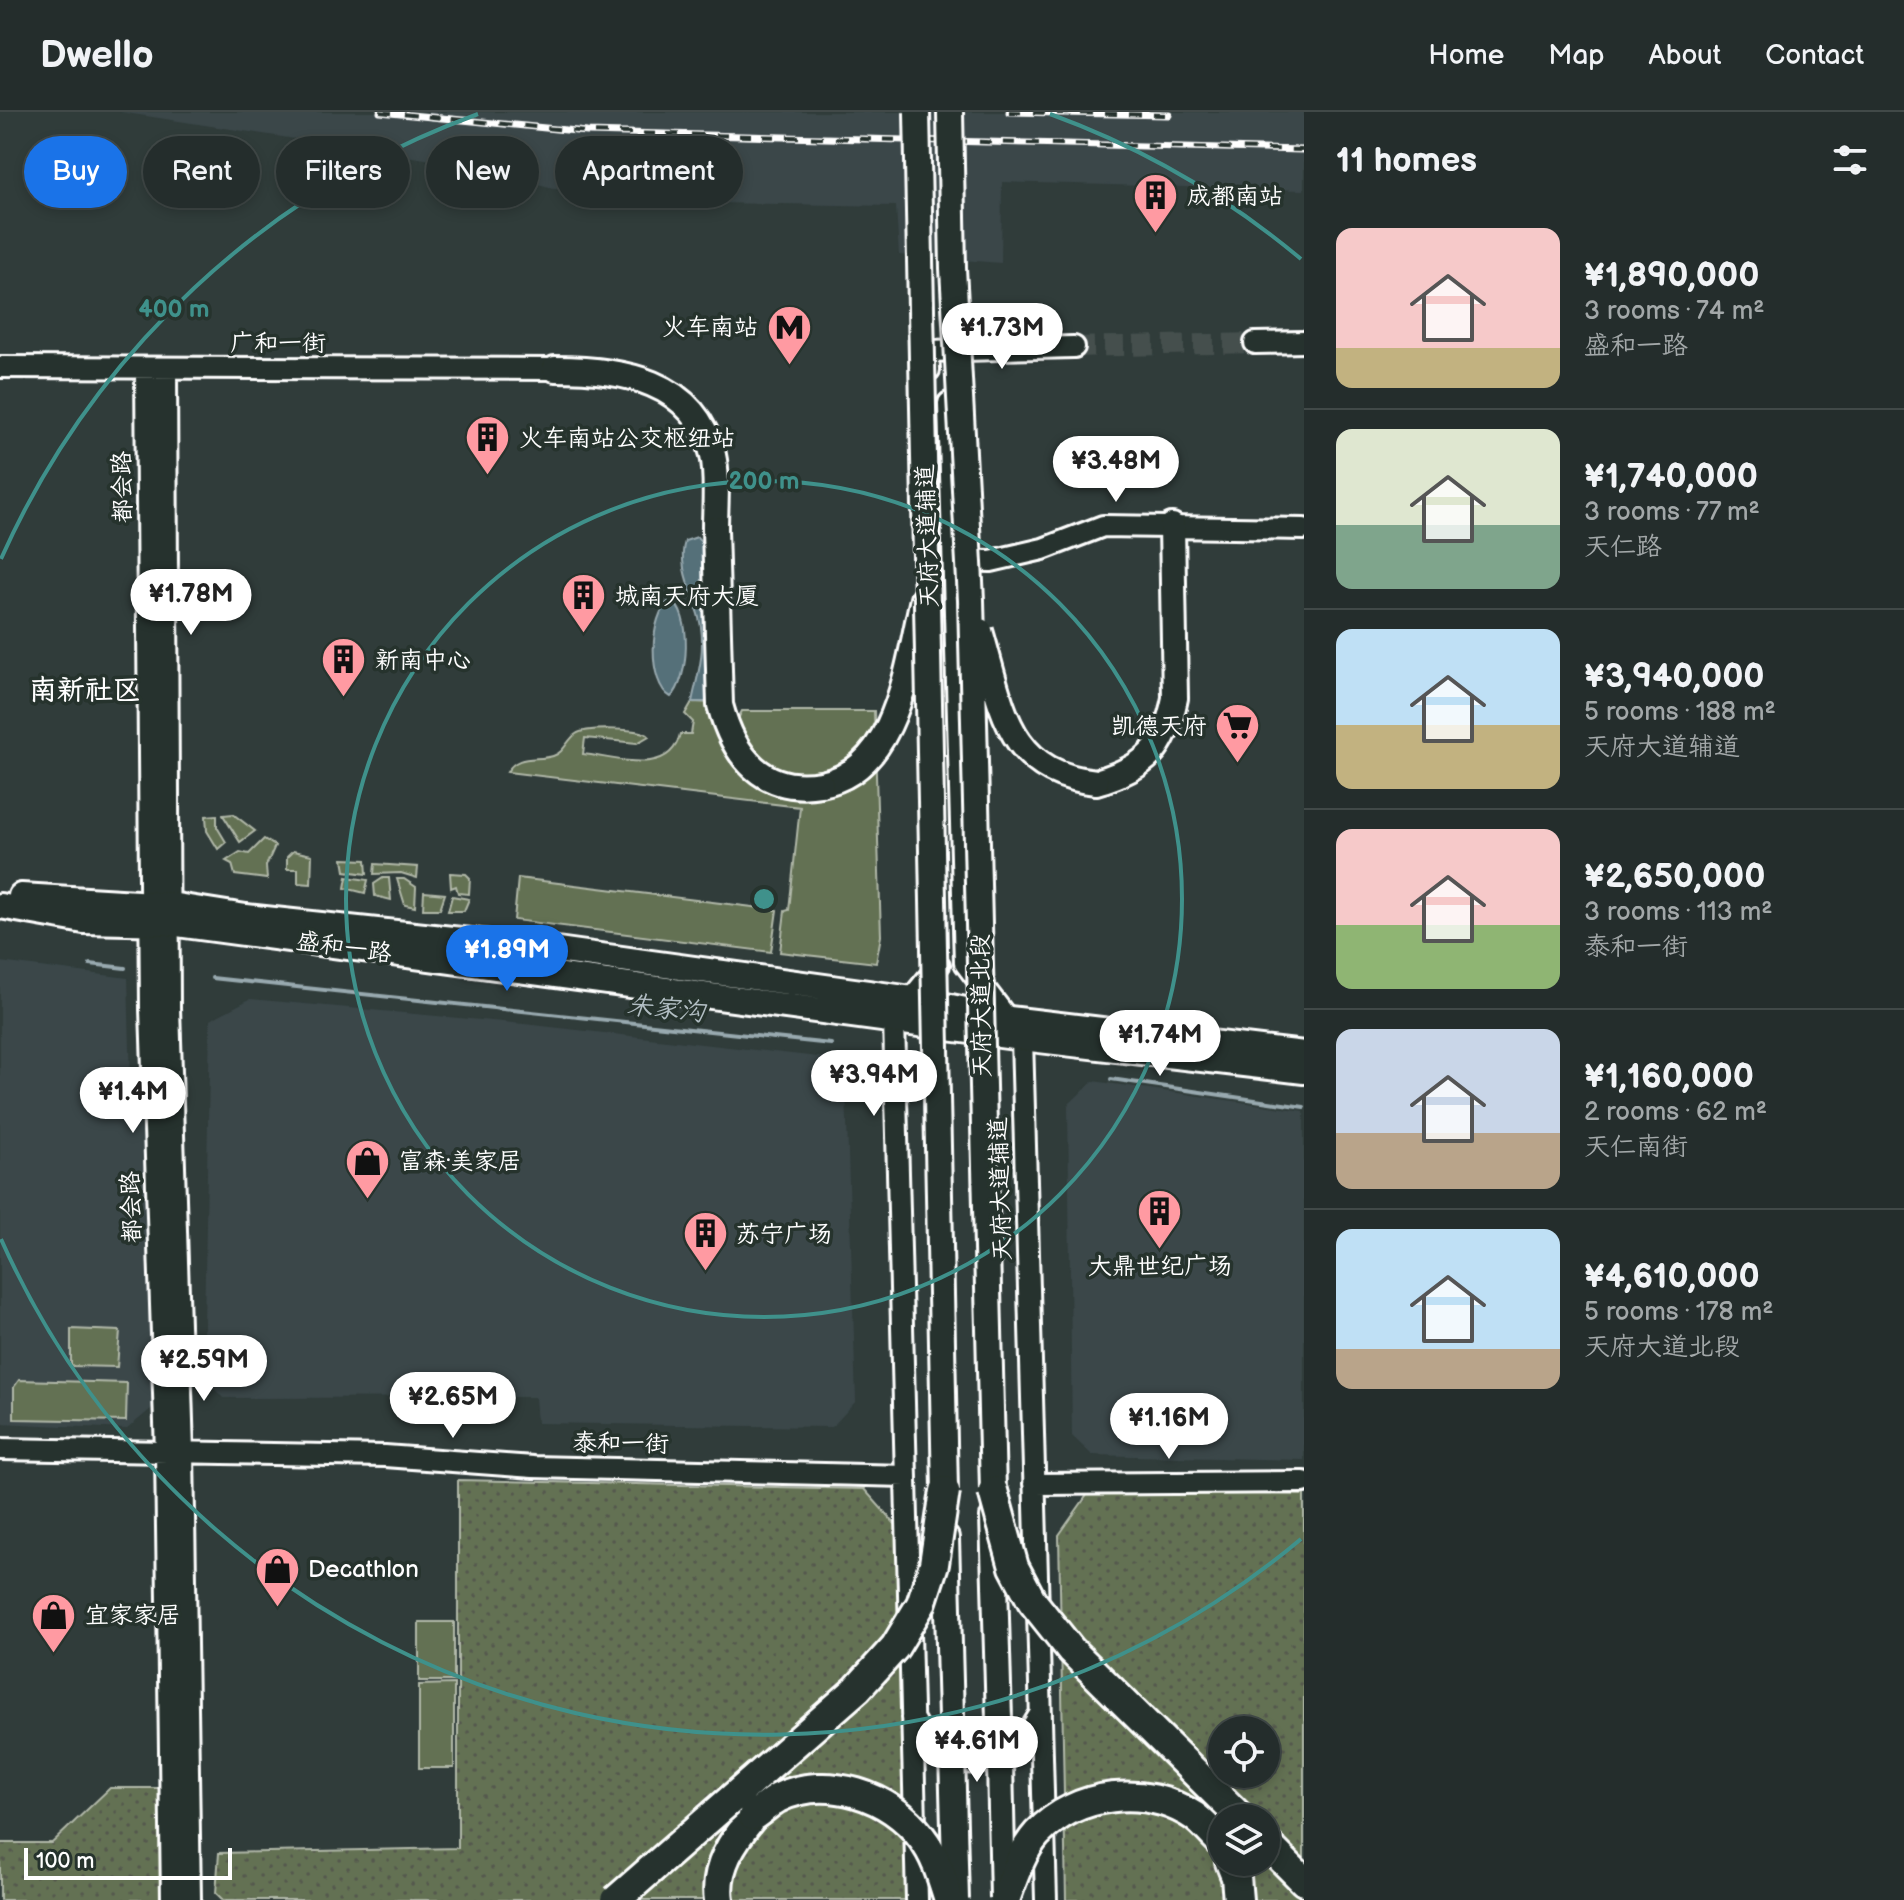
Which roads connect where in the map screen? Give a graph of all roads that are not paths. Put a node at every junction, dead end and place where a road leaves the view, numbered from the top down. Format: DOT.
graph roads {
  1 [pos="917,112"];
  2 [pos="950,112"];
  3 [pos="1304,342"];
  4 [pos="1255,343"];
  5 [pos="1074,347"];
  6 [pos="0,367"];
  7 [pos="156,369"];
  8 [pos="555,369"];
  9 [pos="1172,526"];
  10 [pos="1304,529"];
  11 [pos="944,560"];
  12 [pos="924,597"];
  13 [pos="971,600"];
  14 [pos="0,895"];
  15 [pos="0,906"];
  16 [pos="160,914"];
  17 [pos="912,999"];
  18 [pos="894,1020"];
  19 [pos="1016,1029"];
  20 [pos="1304,1054"];
  21 [pos="1304,1071"];
  22 [pos="0,1449"];
  23 [pos="174,1452"];
  24 [pos="906,1476"];
  25 [pos="1304,1482"];
  26 [pos="1034,1484"];
  27 [pos="945,1491"];
  28 [pos="993,1491"];
  29 [pos="1041,1713"];
  30 [pos="912,1718"];
  31 [pos="1227,1804"];
  32 [pos="1208,1830"];
  33 [pos="1280,1857"];
  34 [pos="1236,1876"];
  35 [pos="1304,1881"];
  36 [pos="172,1900"];
  37 [pos="190,1900"];
  38 [pos="616,1900"];
  39 [pos="719,1900"];
  40 [pos="917,1900"];
  41 [pos="949,1900"];
  42 [pos="956,1900"];
  43 [pos="1004,1900"];
  44 [pos="1046,1900"];
  45 [pos="1238,1900"];
  1 -- 12 [label="main road, 天府大道北段, bridge"];
  2 -- 13 [label="main road, 天府大道北段, bridge"];
  3 -- 4 [label="street"];
  5 -- 11 [label="street, 天府大道辅道"];
  6 -- 7 [label="street, 广和一街"];
  7 -- 8 [label="street, 广和一街"];
  7 -- 16 [label="street, 都会路"];
  8 -- 12 [label="main road, bridge"];
  9 -- 10 [label="street"];
  9 -- 11 [label="street"];
  9 -- 13 [label="main road, bridge"];
  11 -- 17 [label="street, 天府大道辅道"];
  11 -- 19 [label="street, 天府大道辅道"];
  12 -- 27 [label="main road, 天府大道北段, bridge"];
  13 -- 28 [label="main road, 天府大道北段, bridge"];
  14 -- 16 [label="main road, 盛和一路"];
  15 -- 16 [label="main road, 盛和一路"];
  16 -- 17 [label="main road, 盛和一路"];
  16 -- 18 [label="main road, 盛和一路"];
  16 -- 23 [label="street, 都会路"];
  17 -- 18 [label="street, 天府大道辅道"];
  17 -- 19 [label="main road, 盛和一路"];
  18 -- 19 [label="main road, 盛和一路"];
  18 -- 24 [label="street"];
  19 -- 20 [label="main road"];
  19 -- 21 [label="main road"];
  19 -- 26 [label="street, 天府大道辅道"];
  22 -- 23 [label="street, 泰和一街"];
  23 -- 24 [label="street, 泰和一街"];
  23 -- 36 [label="street, 都会路"];
  23 -- 37 [label="street, 都会路"];
  24 -- 30 [label="street"];
  25 -- 26 [label="street"];
  26 -- 29 [label="street, 天府大道辅道"];
  27 -- 38 [label="highway, bridge"];
  27 -- 42 [label="main road, 天府大道北段, bridge"];
  28 -- 31 [label="highway, bridge"];
  28 -- 43 [label="main road, 天府大道北段, bridge"];
  29 -- 30 [label="street"];
  29 -- 44 [label="street, 天府大道辅道"];
  30 -- 40 [label="street"];
  32 -- 43 [label="highway, bridge"];
  33 -- 35 [label="highway"];
  34 -- 45 [label="highway"];
  39 -- 41 [label="highway, bridge"];
}
